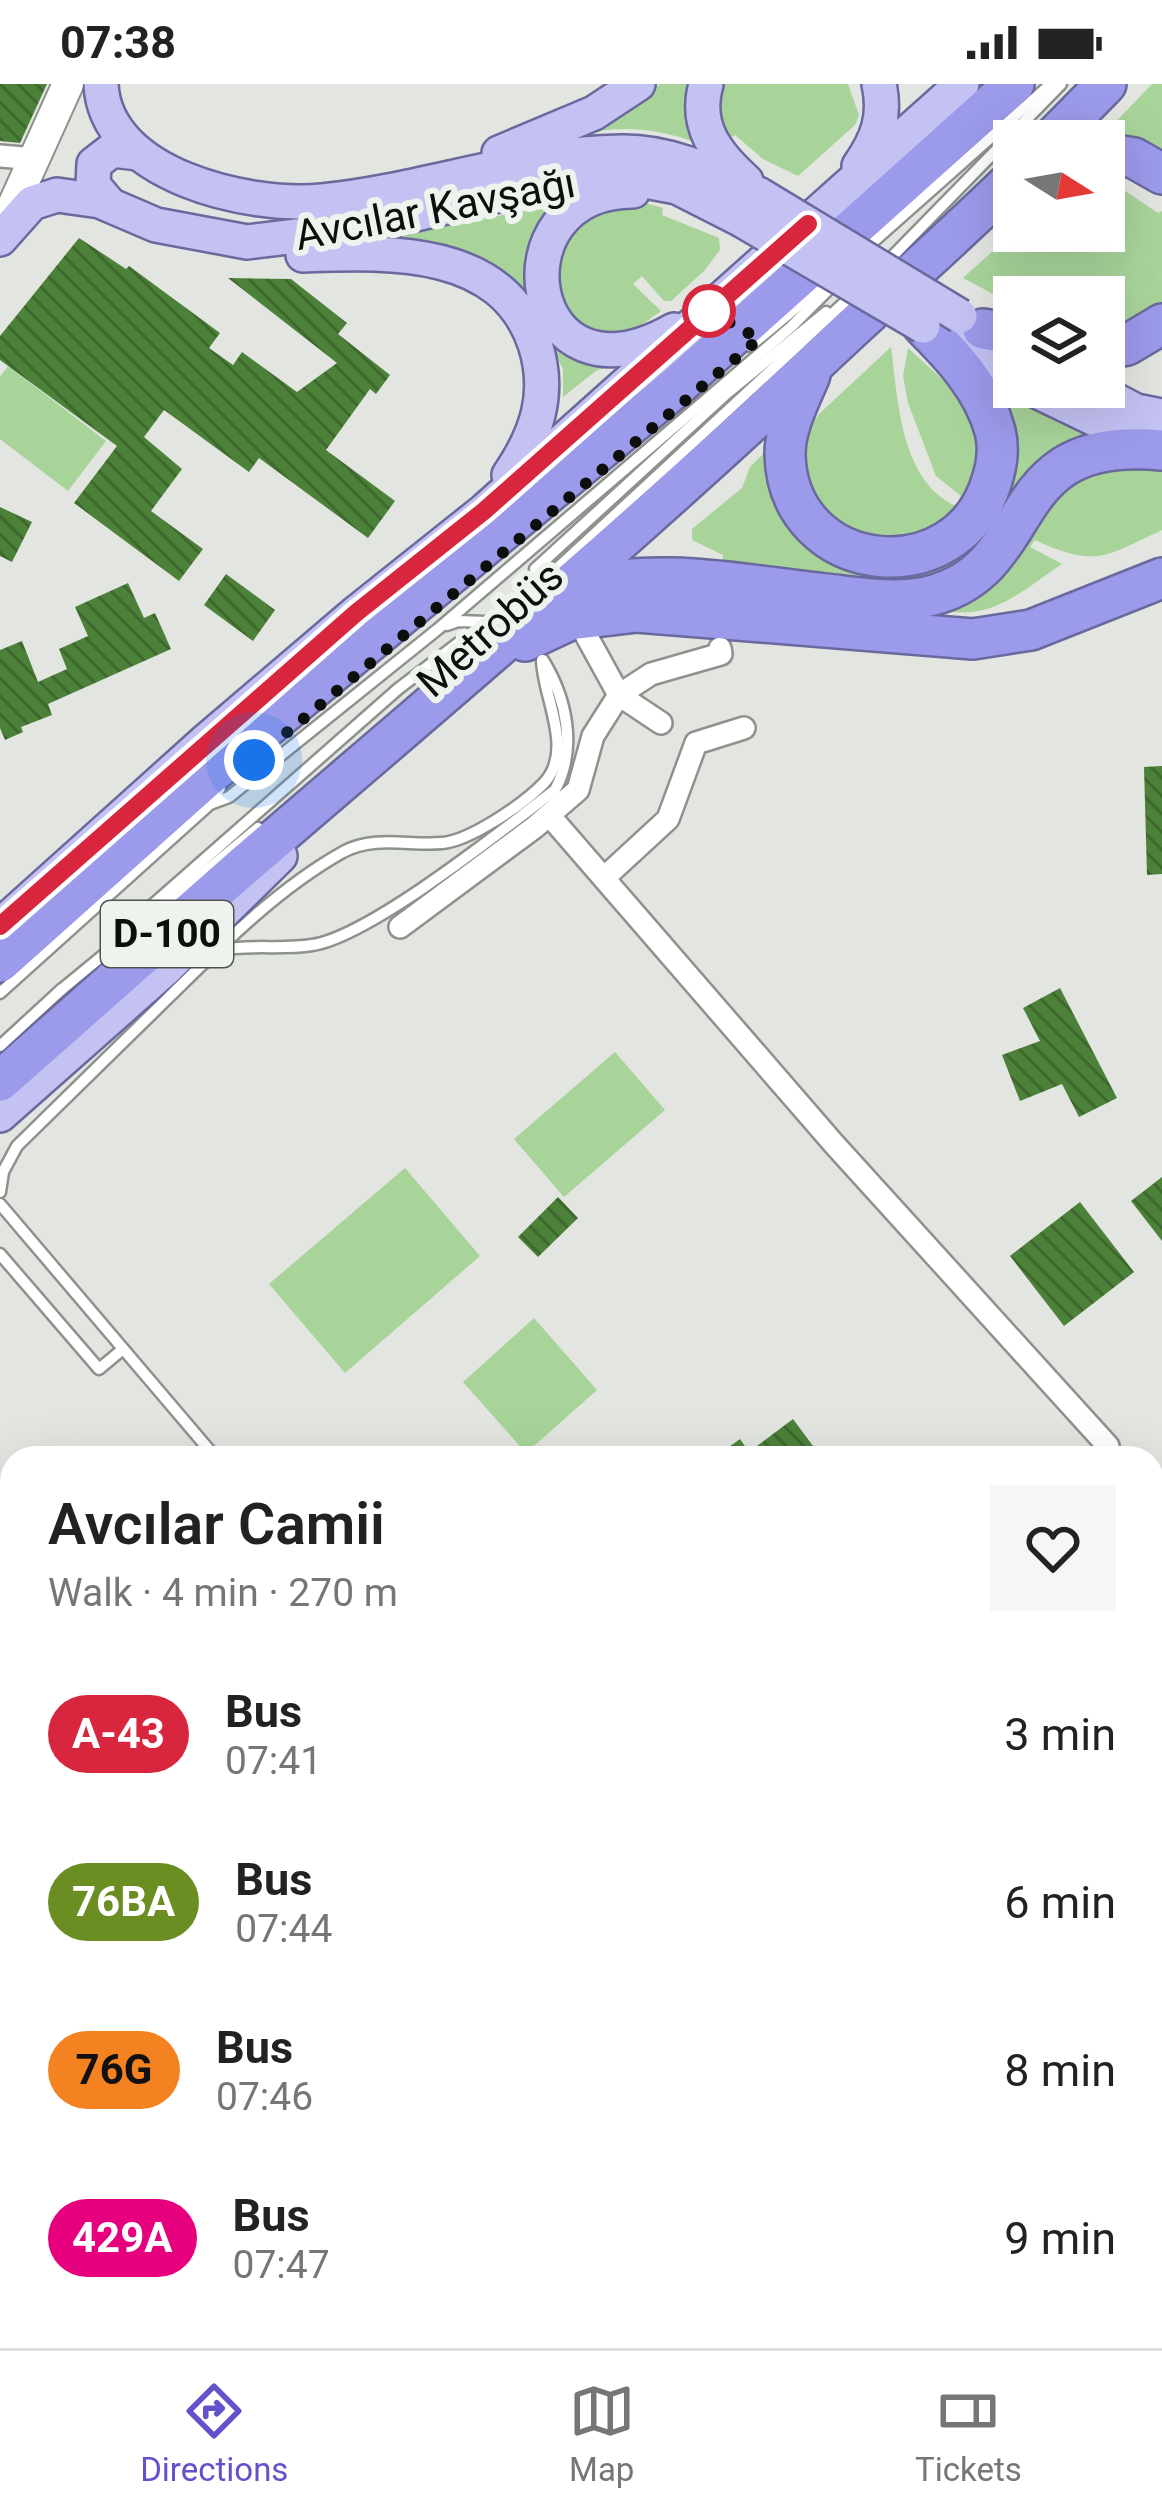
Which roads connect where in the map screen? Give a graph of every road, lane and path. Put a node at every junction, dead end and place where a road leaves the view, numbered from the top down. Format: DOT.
graph roads {
  1 [pos="68,84"];
  2 [pos="100,84"];
  3 [pos="638,84"];
  4 [pos="706,84"];
  5 [pos="879,84"];
  6 [pos="962,84"];
  7 [pos="992,84"];
  8 [pos="1014,84"];
  9 [pos="1051,84"];
  10 [pos="1061,84"];
  11 [pos="1106,84"];
  12 [pos="1071,120"];
  13 [pos="142,156"];
  14 [pos="1125,156"];
  15 [pos="925,163"];
  16 [pos="14,166"];
  17 [pos="1162,174"];
  18 [pos="412,185"];
  19 [pos="677,187"];
  20 [pos="993,199"];
  21 [pos="833,201"];
  22 [pos="110,205"];
  23 [pos="750,207"];
  24 [pos="993,222"];
  25 [pos="157,225"];
  26 [pos="0,237"];
  27 [pos="879,237"];
  28 [pos="945,247"];
  29 [pos="902,249"];
  30 [pos="706,315"];
  31 [pos="1162,324"];
  32 [pos="979,330"];
  33 [pos="1125,345"];
  34 [pos="814,363"];
  35 [pos="1125,393"];
  36 [pos="1162,398"];
  37 [pos="1125,405"];
  38 [pos="1069,408"];
  39 [pos="1162,416"];
  40 [pos="1162,438"];
  41 [pos="1162,450"];
  42 [pos="484,511"];
  43 [pos="538,541"];
  44 [pos="511,548"];
  45 [pos="1162,564"];
  46 [pos="1162,578"];
  47 [pos="560,593"];
  48 [pos="519,604"];
  49 [pos="502,620"];
  50 [pos="993,622"];
  51 [pos="438,629"];
  52 [pos="586,634"];
  53 [pos="720,648"];
  54 [pos="460,671"];
  55 [pos="349,682"];
  56 [pos="619,695"];
  57 [pos="743,728"];
  58 [pos="696,743"];
  59 [pos="330,781"];
  60 [pos="210,805"];
  61 [pos="549,815"];
  62 [pos="604,878"];
  63 [pos="0,926"];
  64 [pos="400,927"];
  65 [pos="216,951"];
  66 [pos="0,962"];
  67 [pos="61,990"];
  68 [pos="0,993"];
  69 [pos="0,1046"];
  70 [pos="0,1081"];
  71 [pos="0,1115"];
  72 [pos="0,1192"];
  73 [pos="0,1204"];
  74 [pos="0,1254"];
  75 [pos="123,1349"];
  76 [pos="206,1446"];
  77 [pos="1108,1446"];
  1 -- 16 [label="main road"];
  2 -- 13 [label="main road"];
  3 -- 18 [label="main road"];
  4 -- 23 [label="main road"];
  5 -- 21 [label="main road"];
  6 -- 21 [label="main road"];
  7 -- 15 [label="highway"];
  8 -- 15 [label="highway, D-100"];
  9 -- 27 [label="lane, Metrobüs"];
  10 -- 29 [label="lane, Metrobüs"];
  11 -- 12 [label="highway"];
  13 -- 18 [label="main road, Avcılar Kavşağı"];
  13 -- 22 [label="main road"];
  14 -- 17 [label="highway"];
  15 -- 66 [label="highway, D-100"];
  16 -- 26 [label="main road"];
  18 -- 23 [label="main road"];
  19 -- 23 [label="main road, Avcılar Kavşağı"];
  19 -- 25 [label="main road, Avcılar Kavşağı"];
  19 -- 30 [label="main road"];
  20 -- 28 [label="highway, D-100"];
  21 -- 30 [label="main road"];
  22 -- 25 [label="main road, Avcılar Kavşağı"];
  22 -- 26 [label="main road, Avcılar Kavşağı"];
  23 -- 32 [label="main road, bridge"];
  24 -- 28 [label="highway"];
  25 -- 42 [label="main road"];
  27 -- 43 [label="lane, Metrobüs"];
  27 -- 44 [label="lane, Metrobüs"];
  28 -- 34 [label="highway, D-100"];
  29 -- 43 [label="lane, Metrobüs"];
  29 -- 48 [label="lane, Metrobüs"];
  30 -- 42 [label="main road"];
  31 -- 33 [label="highway"];
  32 -- 34 [label="highway"];
  34 -- 47 [label="highway, D-100"];
  35 -- 36 [label="main road"];
  37 -- 39 [label="main road"];
  38 -- 40 [label="main road"];
  41 -- 47 [label="highway"];
  42 -- 63 [label="main road"];
  43 -- 51 [label="lane, Metrobüs"];
  45 -- 50 [label="lane"];
  46 -- 54 [label="highway"];
  47 -- 54 [label="highway, D-100"];
  49 -- 54 [label="lane, Metrobüs"];
  51 -- 60 [label="lane, Metrobüs"];
  51 -- 67 [label="lane, Metrobüs"];
  52 -- 56 [label="street"];
  53 -- 56 [label="street"];
  54 -- 59 [label="highway, D-100"];
  55 -- 60 [label="lane, Metrobüs"];
  56 -- 58 [label="street"];
  56 -- 61 [label="street"];
  57 -- 58 [label="street"];
  58 -- 62 [label="street"];
  59 -- 67 [label="lane, Metrobüs"];
  59 -- 70 [label="highway, D-100"];
  59 -- 71 [label="main road"];
  60 -- 68 [label="lane, Metrobüs"];
  61 -- 62 [label="street"];
  61 -- 64 [label="street"];
  62 -- 77 [label="street"];
  65 -- 65 [label="lane, Metrobüs"];
  65 -- 72 [label="lane, Metrobüs"];
  67 -- 69 [label="lane, Metrobüs"];
  73 -- 75 [label="lane"];
  74 -- 75 [label="lane"];
  75 -- 76 [label="lane"];
}
